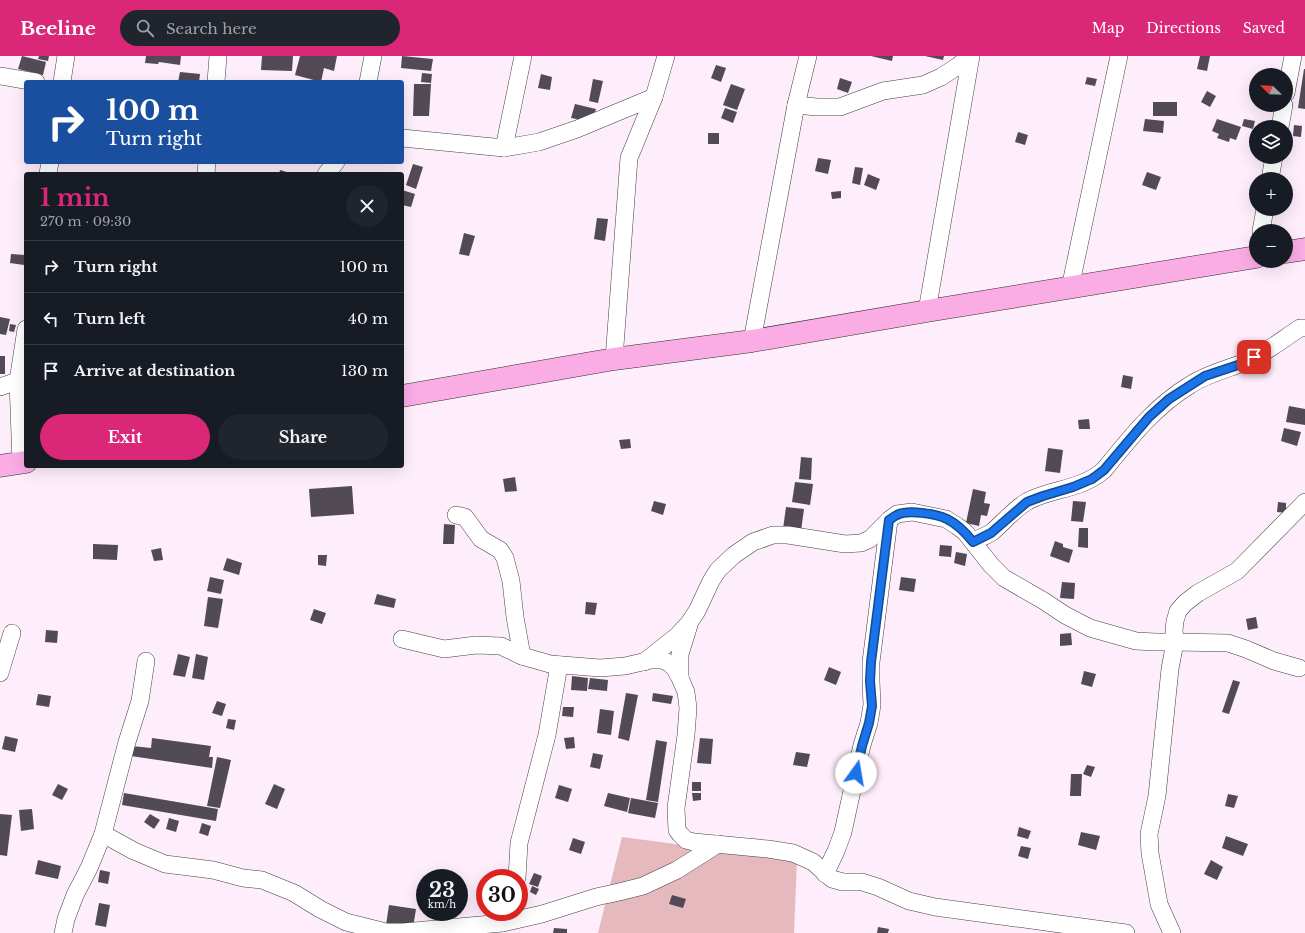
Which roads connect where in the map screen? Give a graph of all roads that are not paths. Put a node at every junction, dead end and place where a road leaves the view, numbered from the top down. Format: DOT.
graph roads {
  1 [pos="66,56"];
  2 [pos="218,56"];
  3 [pos="373,56"];
  4 [pos="523,56"];
  5 [pos="666,56"];
  6 [pos="808,56"];
  7 [pos="970,56"];
  8 [pos="1119,56"];
  9 [pos="1293,56"];
  10 [pos="1291,68"];
  11 [pos="0,76"];
  12 [pos="24,80"];
  13 [pos="62,80"];
  14 [pos="216,80"];
  15 [pos="368,80"];
  16 [pos="654,97"];
  17 [pos="796,105"];
  18 [pos="404,138"];
  19 [pos="504,148"];
  20 [pos="334,164"];
  21 [pos="328,172"];
  22 [pos="1305,249"];
  23 [pos="1293,251"];
  24 [pos="1249,258"];
  25 [pos="1070,288"];
  26 [pos="927,311"];
  27 [pos="1305,328"];
  28 [pos="752,342"];
  29 [pos="24,354"];
  30 [pos="614,359"];
  31 [pos="22,380"];
  32 [pos="0,386"];
  33 [pos="404,396"];
  34 [pos="16,464"];
  35 [pos="1305,502"];
  36 [pos="456,515"];
  37 [pos="889,520"];
  38 [pos="973,542"];
  39 [pos="689,624"];
  40 [pos="12,633"];
  41 [pos="402,639"];
  42 [pos="1175,642"];
  43 [pos="522,656"];
  44 [pos="146,661"];
  45 [pos="644,662"];
  46 [pos="559,665"];
  47 [pos="1300,668"];
  48 [pos="0,673"];
  49 [pos="680,678"];
  50 [pos="103,834"];
  51 [pos="718,844"];
  52 [pos="518,869"];
  53 [pos="826,874"];
  54 [pos="528,915"];
  55 [pos="506,921"];
  56 [pos="63,933"];
  57 [pos="1126,933"];
  58 [pos="1172,933"];
  1 -- 13 [label="street"];
  2 -- 14 [label="street"];
  3 -- 15 [label="street"];
  4 -- 19 [label="street"];
  5 -- 16 [label="street"];
  6 -- 17 [label="street"];
  7 -- 17 [label="street"];
  7 -- 26 [label="street"];
  8 -- 25 [label="street"];
  9 -- 10 [label="street"];
  11 -- 12 [label="street"];
  16 -- 19 [label="street"];
  16 -- 30 [label="street"];
  17 -- 28 [label="street"];
  18 -- 19 [label="street"];
  20 -- 21 [label="street"];
  22 -- 23 [label="main road"];
  24 -- 25 [label="main road"];
  25 -- 26 [label="main road"];
  26 -- 28 [label="main road"];
  27 -- 38 [label="street"];
  28 -- 30 [label="main road"];
  29 -- 31 [label="street"];
  30 -- 33 [label="main road"];
  31 -- 32 [label="street"];
  31 -- 34 [label="street"];
  35 -- 42 [label="street"];
  36 -- 43 [label="street"];
  37 -- 38 [label="street"];
  37 -- 39 [label="street"];
  37 -- 53 [label="street"];
  38 -- 42 [label="street"];
  39 -- 45 [label="street"];
  39 -- 49 [label="street"];
  40 -- 48 [label="street"];
  41 -- 43 [label="street"];
  42 -- 47 [label="street"];
  42 -- 58 [label="street"];
  43 -- 46 [label="street"];
  44 -- 50 [label="street"];
  45 -- 46 [label="street"];
  45 -- 49 [label="street"];
  46 -- 52 [label="street"];
  49 -- 51 [label="street"];
  50 -- 55 [label="street"];
  50 -- 56 [label="street"];
  51 -- 53 [label="street"];
  51 -- 54 [label="street"];
  53 -- 57 [label="street"];
}
